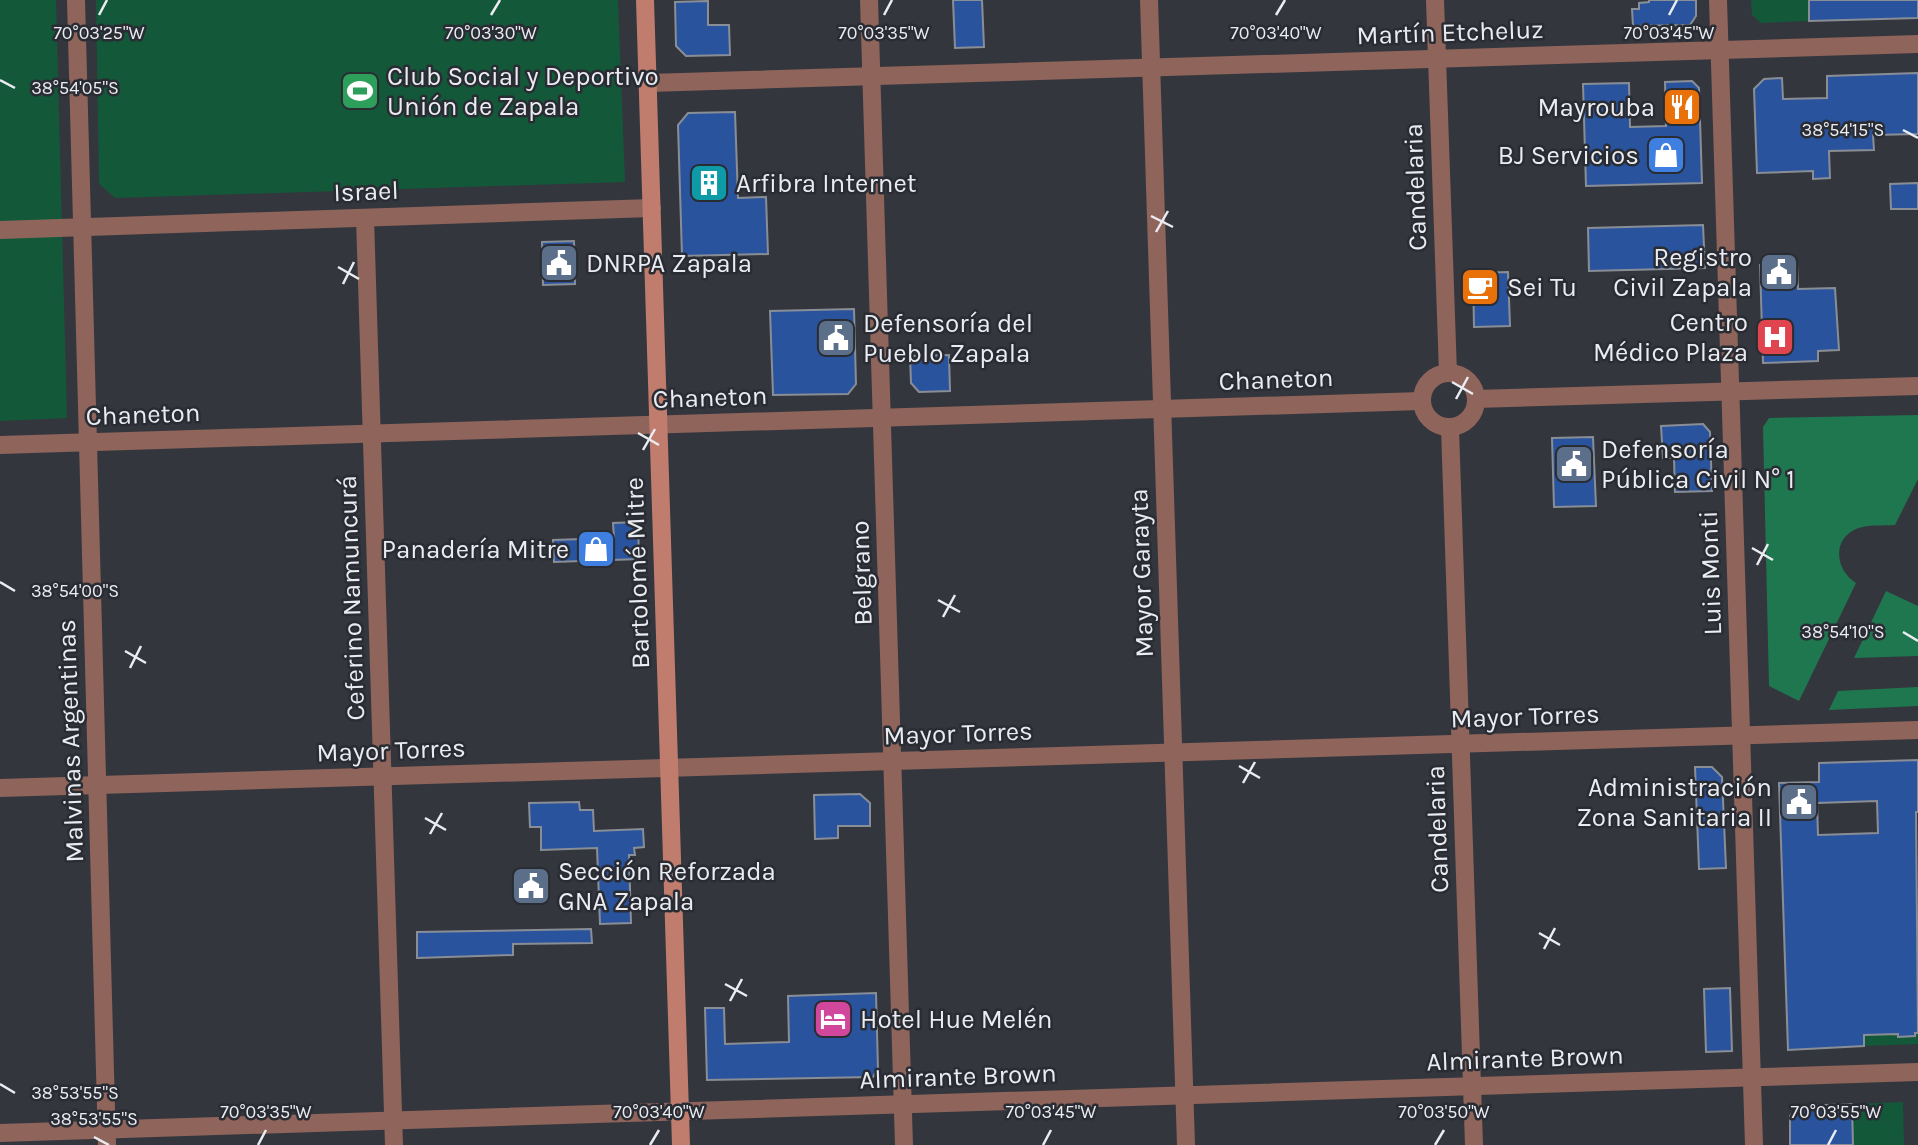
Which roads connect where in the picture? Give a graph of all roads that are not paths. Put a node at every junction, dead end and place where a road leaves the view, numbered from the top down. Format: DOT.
graph roads {
  1 [pos="76,0"];
  2 [pos="645,0"];
  3 [pos="869,0"];
  4 [pos="1149,0"];
  5 [pos="1435,0"];
  6 [pos="1718,0"];
  7 [pos="1918,44"];
  8 [pos="1720,50"];
  9 [pos="1437,59"];
  10 [pos="1151,68"];
  11 [pos="872,76"];
  12 [pos="648,83"];
  13 [pos="652,208"];
  14 [pos="365,218"];
  15 [pos="82,226"];
  16 [pos="0,229"];
  17 [pos="1448,373"];
  18 [pos="1918,386"];
  19 [pos="1730,391"];
  20 [pos="1476,399"];
  21 [pos="1421,401"];
  22 [pos="1162,409"];
  23 [pos="882,418"];
  24 [pos="659,425"];
  25 [pos="1450,428"];
  26 [pos="372,434"];
  27 [pos="88,442"];
  28 [pos="0,445"];
  29 [pos="1918,730"];
  30 [pos="1741,735"];
  31 [pos="1460,744"];
  32 [pos="1173,753"];
  33 [pos="892,761"];
  34 [pos="669,768"];
  35 [pos="382,777"];
  36 [pos="97,785"];
  37 [pos="0,788"];
  38 [pos="1918,1072"];
  39 [pos="1752,1077"];
  40 [pos="1472,1086"];
  41 [pos="1184,1095"];
  42 [pos="903,1104"];
  43 [pos="680,1111"];
  44 [pos="393,1120"];
  45 [pos="0,1133"];
  46 [pos="107,1137"];
  47 [pos="394,1145"];
  48 [pos="681,1145"];
  49 [pos="904,1145"];
  50 [pos="1186,1145"];
  51 [pos="1474,1145"];
  52 [pos="1754,1145"];
  1 -- 15 [label="street, Malvinas Argentinas"];
  2 -- 12 [label="main road, Bartolomé Mitre"];
  3 -- 11 [label="street, Belgrano"];
  4 -- 10 [label="street, Mayor Garayta"];
  5 -- 9 [label="street, Candelaria"];
  6 -- 8 [label="street, Luis Monti"];
  7 -- 8 [label="street, Martín Etcheluz"];
  8 -- 9 [label="street, Martín Etcheluz"];
  8 -- 19 [label="street, Luis Monti"];
  9 -- 10 [label="street, Martín Etcheluz"];
  9 -- 17 [label="street, Candelaria"];
  10 -- 11 [label="street, Martín Etcheluz"];
  10 -- 22 [label="street, Mayor Garayta"];
  11 -- 12 [label="street, Martín Etcheluz"];
  11 -- 23 [label="street, Belgrano"];
  12 -- 13 [label="main road, Bartolomé Mitre"];
  13 -- 14 [label="street, Israel"];
  13 -- 24 [label="main road, Bartolomé Mitre"];
  14 -- 15 [label="street, Israel"];
  14 -- 26 [label="street, Ceferino Namuncurá"];
  15 -- 16 [label="street, Israel"];
  15 -- 27 [label="street, Malvinas Argentinas"];
  17 -- 20 [label="street"];
  17 -- 21 [label="street"];
  18 -- 19 [label="street"];
  19 -- 20 [label="street"];
  19 -- 30 [label="street, Luis Monti"];
  20 -- 25 [label="street"];
  21 -- 22 [label="street, Chaneton"];
  21 -- 25 [label="street"];
  22 -- 23 [label="street, Chaneton"];
  22 -- 32 [label="street, Mayor Garayta"];
  23 -- 24 [label="street, Chaneton"];
  23 -- 33 [label="street, Belgrano"];
  24 -- 26 [label="street, Chaneton"];
  24 -- 34 [label="main road, Bartolomé Mitre"];
  25 -- 31 [label="street, Candelaria"];
  26 -- 27 [label="street, Chaneton"];
  26 -- 35 [label="street, Ceferino Namuncurá"];
  27 -- 28 [label="street, Chaneton"];
  27 -- 36 [label="street, Malvinas Argentinas"];
  29 -- 30 [label="street, Mayor Torres"];
  30 -- 31 [label="street, Mayor Torres"];
  30 -- 39 [label="street, Luis Monti"];
  31 -- 32 [label="street, Mayor Torres"];
  31 -- 40 [label="street, Candelaria"];
  32 -- 33 [label="street, Mayor Torres"];
  32 -- 41 [label="street, Mayor Garayta"];
  33 -- 34 [label="street, Mayor Torres"];
  33 -- 42 [label="street, Belgrano"];
  34 -- 35 [label="street, Mayor Torres"];
  34 -- 43 [label="main road, Bartolomé Mitre"];
  35 -- 36 [label="street, Mayor Torres"];
  35 -- 44 [label="street, Ceferino Namuncurá"];
  36 -- 37 [label="street, Mayor Torres"];
  36 -- 46 [label="street, Malvinas Argentinas"];
  38 -- 39 [label="street, Almirante Brown"];
  39 -- 40 [label="street, Almirante Brown"];
  39 -- 52 [label="street, Luis Monti"];
  40 -- 41 [label="street, Almirante Brown"];
  40 -- 51 [label="street, Candelaria"];
  41 -- 42 [label="street, Almirante Brown"];
  41 -- 50 [label="street, Mayor Garayta"];
  42 -- 43 [label="street, Almirante Brown"];
  42 -- 49 [label="street, Belgrano"];
  43 -- 44 [label="street, Almirante Brown"];
  43 -- 48 [label="main road, Bartolomé Mitre"];
  44 -- 46 [label="street, Almirante Brown"];
  44 -- 47 [label="street, Ceferino Namuncurá"];
  45 -- 46 [label="street, Almirante Brown"];
}
